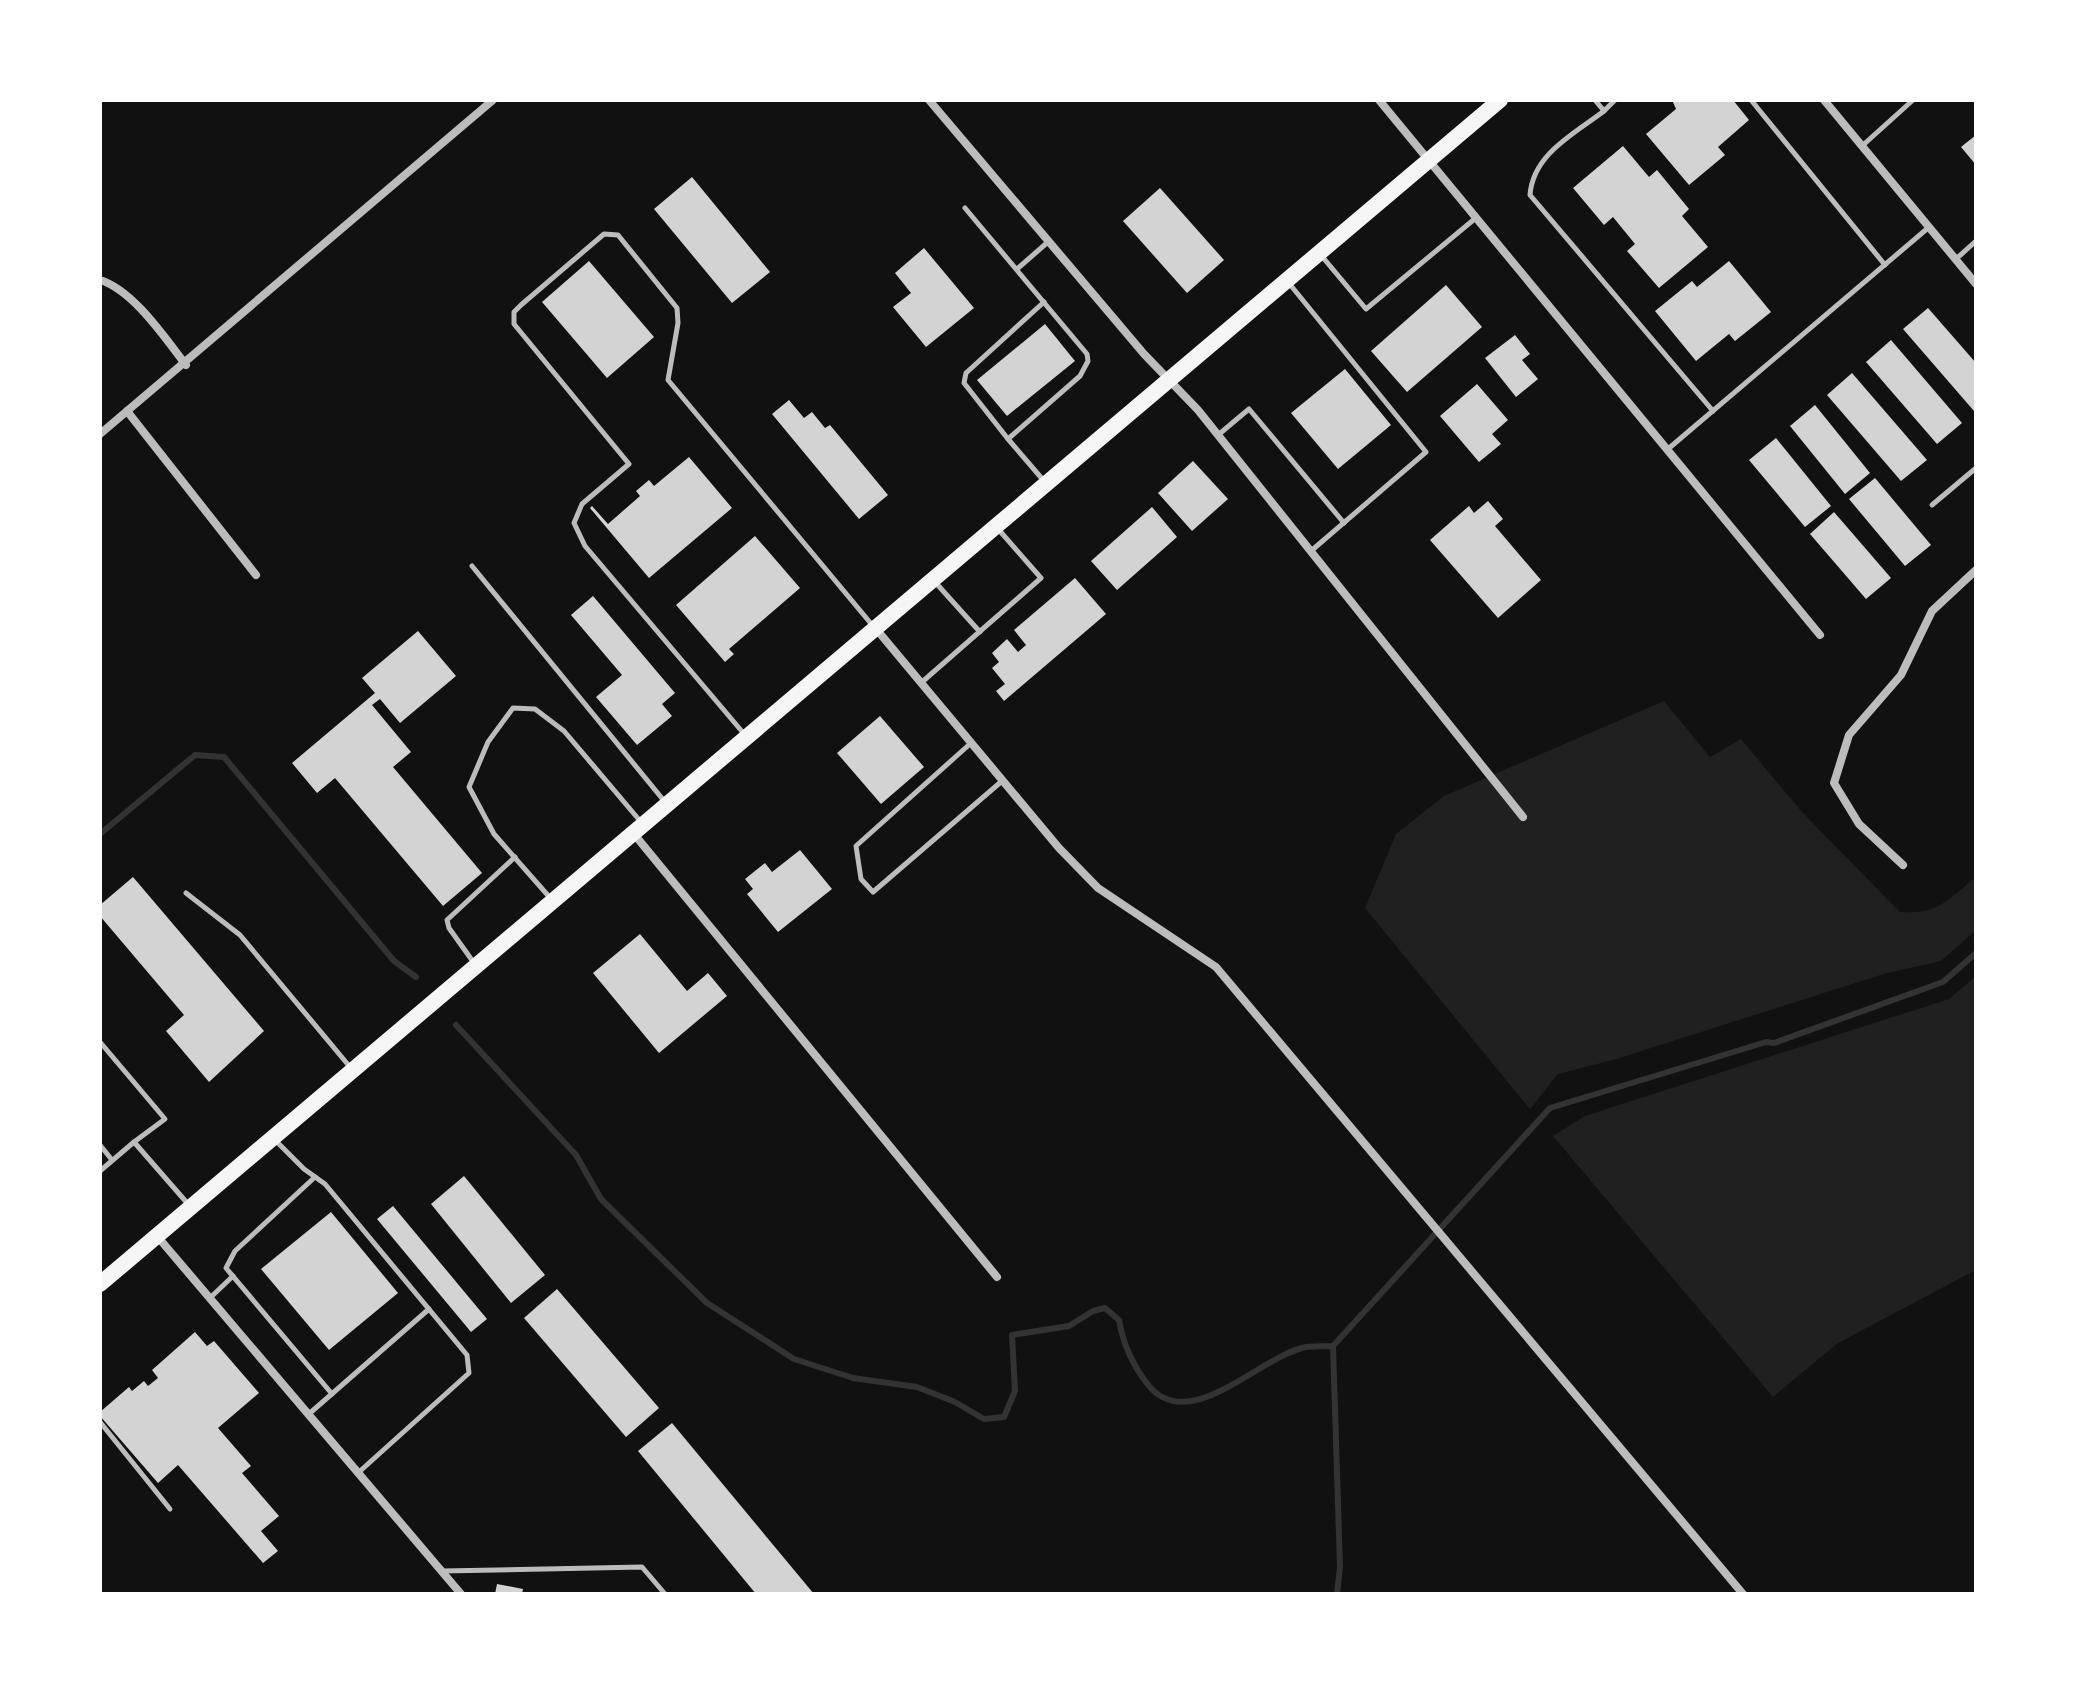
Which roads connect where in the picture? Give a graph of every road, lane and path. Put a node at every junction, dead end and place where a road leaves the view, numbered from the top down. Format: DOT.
graph roads {
  1 [pos="493,100"];
  2 [pos="929,100"];
  3 [pos="1379,100"];
  4 [pos="1500,100"];
  5 [pos="1595,100"];
  6 [pos="1615,100"];
  7 [pos="1751,100"];
  8 [pos="1824,100"];
  9 [pos="1913,100"];
  10 [pos="1604,111"];
  11 [pos="1862,146"];
  12 [pos="1430,159"];
  13 [pos="965,208"];
  14 [pos="1477,217"];
  15 [pos="1929,227"];
  16 [pos="1049,241"];
  17 [pos="1976,241"];
  18 [pos="1319,254"];
  19 [pos="1955,259"];
  20 [pos="1885,265"];
  21 [pos="1017,269"];
  22 [pos="100,280"];
  23 [pos="1287,281"];
  24 [pos="1976,284"];
  25 [pos="1044,302"];
  26 [pos="186,365"];
  27 [pos="1170,380"];
  28 [pos="127,411"];
  29 [pos="1713,411"];
  30 [pos="100,434"];
  31 [pos="1218,435"];
  32 [pos="1008,439"];
  33 [pos="1668,449"];
  34 [pos="1976,468"];
  35 [pos="1047,485"];
  36 [pos="1932,505"];
  37 [pos="1344,523"];
  38 [pos="997,528"];
  39 [pos="1311,551"];
  40 [pos="472,566"];
  41 [pos="1976,570"];
  42 [pos="256,575"];
  43 [pos="934,581"];
  44 [pos="877,630"];
  45 [pos="980,632"];
  46 [pos="1820,635"];
  47 [pos="921,683"];
  48 [pos="748,738"];
  49 [pos="971,743"];
  50 [pos="1002,781"];
  51 [pos="668,806"];
  52 [pos="1523,817"];
  53 [pos="639,830"];
  54 [pos="515,857"];
  55 [pos="1903,865"];
  56 [pos="186,893"];
  57 [pos="554,902"];
  58 [pos="477,967"];
  59 [pos="100,1042"];
  60 [pos="353,1071"];
  61 [pos="273,1138"];
  62 [pos="134,1142"];
  63 [pos="100,1145"];
  64 [pos="112,1160"];
  65 [pos="100,1171"];
  66 [pos="315,1177"];
  67 [pos="191,1207"];
  68 [pos="157,1236"];
  69 [pos="233,1276"];
  70 [pos="997,1277"];
  71 [pos="100,1284"];
  72 [pos="211,1297"];
  73 [pos="429,1309"];
  74 [pos="332,1394"];
  75 [pos="310,1413"];
  76 [pos="100,1422"];
  77 [pos="359,1472"];
  78 [pos="170,1509"];
  79 [pos="442,1571"];
  80 [pos="461,1594"];
  81 [pos="665,1594"];
  82 [pos="1743,1594"];
  1 -- 26 [label="street"];
  2 -- 16 [label="street"];
  3 -- 12 [label="street"];
  4 -- 12 [label="main road"];
  5 -- 10 [label="lane"];
  6 -- 10 [label="lane"];
  7 -- 20 [label="lane"];
  8 -- 11 [label="street"];
  9 -- 11 [label="lane"];
  10 -- 29 [label="lane"];
  11 -- 15 [label="street"];
  12 -- 14 [label="street"];
  12 -- 18 [label="main road"];
  13 -- 21 [label="lane"];
  14 -- 18 [label="lane"];
  14 -- 33 [label="street"];
  15 -- 19 [label="street"];
  15 -- 20 [label="lane"];
  16 -- 21 [label="lane"];
  16 -- 27 [label="street"];
  17 -- 19 [label="lane"];
  18 -- 23 [label="main road"];
  19 -- 24 [label="street"];
  20 -- 29 [label="lane"];
  21 -- 25 [label="lane"];
  22 -- 26 [label="street"];
  23 -- 27 [label="main road"];
  23 -- 37 [label="lane"];
  25 -- 32 [label="lane"];
  25 -- 32 [label="lane"];
  26 -- 28 [label="street"];
  27 -- 31 [label="street"];
  27 -- 35 [label="main road"];
  28 -- 30 [label="street"];
  28 -- 42 [label="street"];
  29 -- 33 [label="lane"];
  31 -- 37 [label="lane"];
  31 -- 39 [label="street"];
  32 -- 35 [label="lane"];
  33 -- 46 [label="street"];
  34 -- 36 [label="lane"];
  35 -- 38 [label="main road"];
  37 -- 39 [label="lane"];
  38 -- 43 [label="main road"];
  38 -- 45 [label="lane"];
  39 -- 52 [label="street"];
  40 -- 51 [label="lane"];
  41 -- 55 [label="street"];
  43 -- 44 [label="main road"];
  43 -- 45 [label="lane"];
  44 -- 47 [label="street"];
  44 -- 48 [label="main road"];
  44 -- 48 [label="lane"];
  45 -- 47 [label="lane"];
  47 -- 49 [label="street"];
  48 -- 51 [label="main road"];
  49 -- 50 [label="street"];
  49 -- 50 [label="lane"];
  50 -- 82 [label="street"];
  51 -- 53 [label="main road"];
  53 -- 54 [label="lane"];
  53 -- 57 [label="main road"];
  53 -- 70 [label="street"];
  54 -- 57 [label="lane"];
  54 -- 58 [label="lane"];
  56 -- 60 [label="lane"];
  57 -- 58 [label="main road"];
  58 -- 60 [label="main road"];
  59 -- 62 [label="lane"];
  60 -- 61 [label="main road"];
  61 -- 66 [label="lane"];
  61 -- 67 [label="main road"];
  62 -- 64 [label="lane"];
  62 -- 67 [label="lane"];
  63 -- 64 [label="lane"];
  64 -- 65 [label="lane"];
  66 -- 69 [label="lane"];
  66 -- 73 [label="lane"];
  67 -- 68 [label="main road"];
  68 -- 71 [label="main road"];
  68 -- 72 [label="street"];
  69 -- 72 [label="lane"];
  69 -- 74 [label="lane"];
  72 -- 75 [label="street"];
  73 -- 74 [label="lane"];
  73 -- 77 [label="lane"];
  74 -- 75 [label="lane"];
  75 -- 77 [label="street"];
  76 -- 78 [label="lane"];
  77 -- 79 [label="street"];
  79 -- 80 [label="street"];
  79 -- 81 [label="lane"];
}
